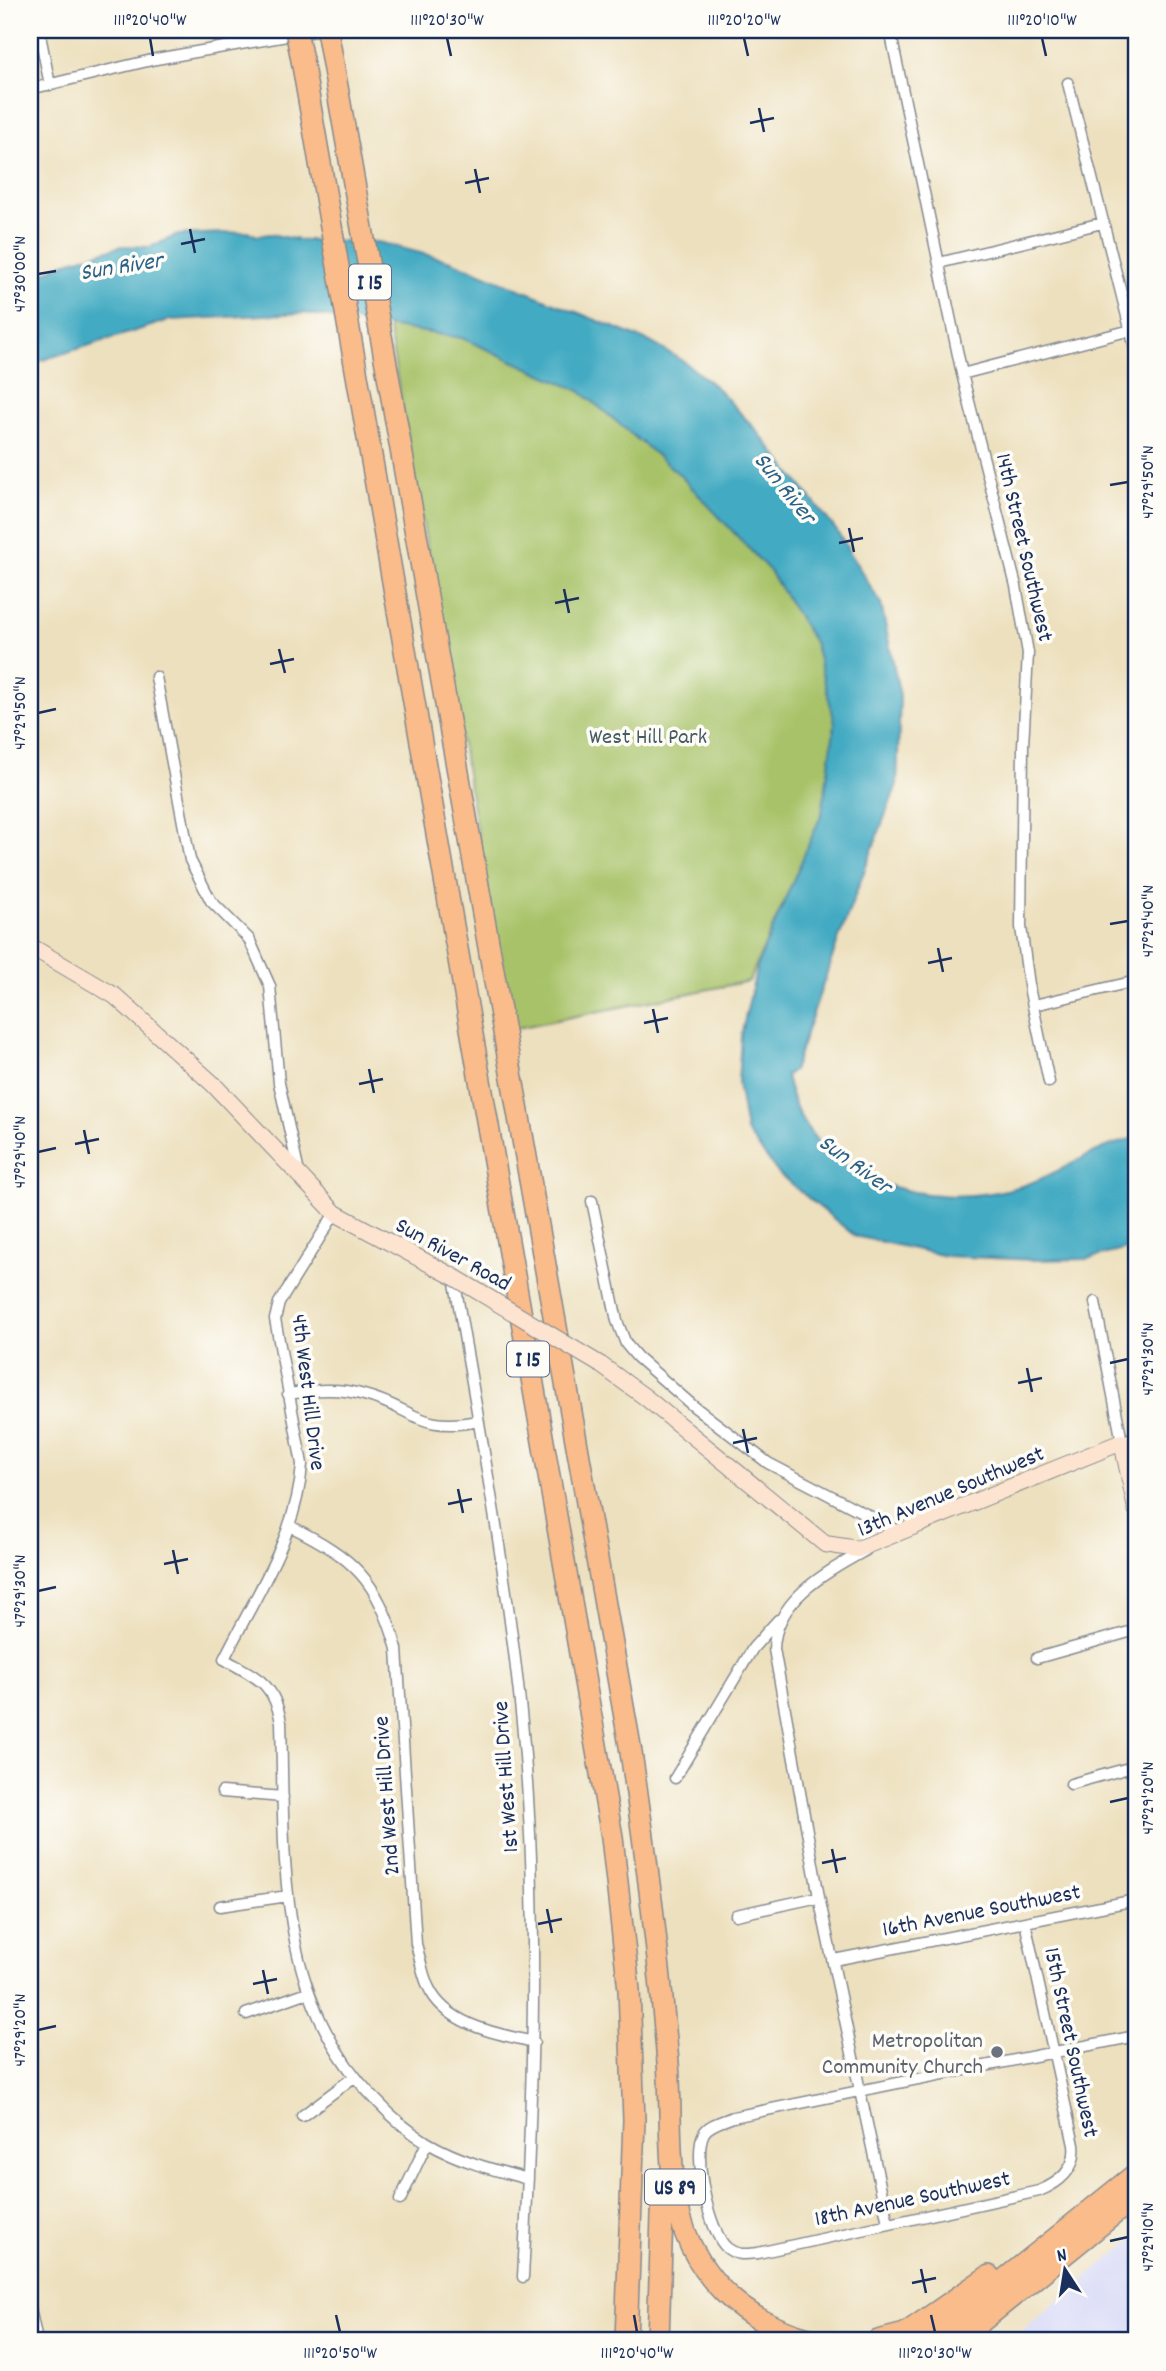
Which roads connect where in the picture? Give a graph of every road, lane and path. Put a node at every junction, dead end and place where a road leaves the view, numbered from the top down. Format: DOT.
graph roads {
  1 [pos="39,30"];
  2 [pos="296,30"];
  3 [pos="321,30"];
  4 [pos="327,30"];
  5 [pos="890,30"];
  6 [pos="1068,83"];
  7 [pos="50,85"];
  8 [pos="30,89"];
  9 [pos="1102,223"];
  10 [pos="939,263"];
  11 [pos="1131,330"];
  12 [pos="1136,352"];
  13 [pos="962,374"];
  14 [pos="156,677"];
  15 [pos="30,946"];
  16 [pos="1136,981"];
  17 [pos="1034,1005"];
  18 [pos="1049,1082"];
  19 [pos="300,1176"];
  20 [pos="592,1201"];
  21 [pos="335,1213"];
  22 [pos="454,1277"];
  23 [pos="1095,1302"];
  24 [pos="288,1394"];
  25 [pos="478,1421"];
  26 [pos="1129,1439"];
  27 [pos="1136,1509"];
  28 [pos="290,1526"];
  29 [pos="900,1532"];
  30 [pos="884,1540"];
  31 [pos="779,1620"];
  32 [pos="1136,1630"];
  33 [pos="1037,1658"];
  34 [pos="1136,1766"];
  35 [pos="675,1779"];
  36 [pos="1070,1784"];
  37 [pos="222,1792"];
  38 [pos="283,1797"];
  39 [pos="288,1896"];
  40 [pos="819,1897"];
  41 [pos="1136,1899"];
  42 [pos="220,1906"];
  43 [pos="736,1915"];
  44 [pos="1025,1922"];
  45 [pos="834,1960"];
  46 [pos="659,1961"];
  47 [pos="308,1992"];
  48 [pos="246,2014"];
  49 [pos="1136,2036"];
  50 [pos="534,2042"];
  51 [pos="1053,2052"];
  52 [pos="354,2077"];
  53 [pos="861,2090"];
  54 [pos="302,2116"];
  55 [pos="426,2143"];
  56 [pos="1069,2170"];
  57 [pos="1136,2174"];
  58 [pos="528,2179"];
  59 [pos="1136,2196"];
  60 [pos="400,2200"];
  61 [pos="1136,2204"];
  62 [pos="1091,2210"];
  63 [pos="888,2223"];
  64 [pos="1074,2245"];
  65 [pos="523,2277"];
  66 [pos="30,2308"];
  67 [pos="37,2341"];
  68 [pos="626,2341"];
  69 [pos="658,2341"];
  70 [pos="817,2341"];
  71 [pos="877,2341"];
  72 [pos="928,2341"];
  73 [pos="957,2341"];
  1 -- 7 [label="street"];
  2 -- 68 [label="highway, I 15, bridge"];
  3 -- 7 [label="street"];
  4 -- 46 [label="highway, I 15"];
  5 -- 10 [label="street, 14th Street Southwest"];
  6 -- 9 [label="street"];
  7 -- 8 [label="street"];
  9 -- 10 [label="street"];
  9 -- 11 [label="street"];
  10 -- 13 [label="street, 14th Street Southwest"];
  11 -- 12 [label="street"];
  11 -- 13 [label="street"];
  13 -- 17 [label="street, 14th Street Southwest"];
  14 -- 19 [label="street"];
  15 -- 19 [label="street, Sun River Road"];
  16 -- 17 [label="street"];
  17 -- 18 [label="street, 14th Street Southwest"];
  19 -- 21 [label="street, Sun River Road"];
  20 -- 29 [label="street"];
  21 -- 22 [label="street, Sun River Road"];
  21 -- 24 [label="street, 4th West Hill Drive"];
  22 -- 25 [label="street, 1st West Hill Drive"];
  22 -- 30 [label="street, Sun River Road, bridge"];
  23 -- 26 [label="street"];
  24 -- 25 [label="street"];
  24 -- 28 [label="street, 4th West Hill Drive"];
  25 -- 50 [label="street, 1st West Hill Drive"];
  26 -- 27 [label="street"];
  26 -- 29 [label="street, 13th Avenue Southwest"];
  28 -- 38 [label="street, 4th West Hill Drive"];
  28 -- 50 [label="street, 2nd West Hill Drive"];
  29 -- 30 [label="street, 13th Avenue Southwest"];
  30 -- 31 [label="street, 13th Avenue Southwest"];
  31 -- 35 [label="street, 13th Avenue Southwest"];
  31 -- 40 [label="street"];
  32 -- 33 [label="street"];
  34 -- 36 [label="street"];
  37 -- 38 [label="street"];
  38 -- 39 [label="street"];
  39 -- 42 [label="street"];
  39 -- 47 [label="street"];
  40 -- 43 [label="street"];
  40 -- 45 [label="street"];
  41 -- 44 [label="street, 16th Avenue Southwest"];
  44 -- 45 [label="street, 16th Avenue Southwest"];
  44 -- 51 [label="street, 15th Street Southwest"];
  45 -- 53 [label="street"];
  46 -- 69 [label="highway, I 15"];
  46 -- 70 [label="highway, US 89"];
  47 -- 48 [label="street"];
  47 -- 52 [label="street"];
  49 -- 51 [label="street"];
  50 -- 58 [label="street, 1st West Hill Drive"];
  51 -- 53 [label="street"];
  51 -- 56 [label="street, 15th Street Southwest"];
  52 -- 54 [label="street"];
  52 -- 55 [label="street"];
  53 -- 63 [label="street"];
  53 -- 63 [label="street, 18th Avenue Southwest"];
  55 -- 58 [label="street"];
  55 -- 60 [label="street"];
  56 -- 63 [label="street, 18th Avenue Southwest"];
  57 -- 62 [label="highway"];
  58 -- 65 [label="street, 1st West Hill Drive"];
  59 -- 64 [label="highway"];
  61 -- 64 [label="highway"];
  62 -- 71 [label="highway"];
  62 -- 72 [label="highway"];
  64 -- 73 [label="highway"];
  66 -- 67 [label="street"];
}
